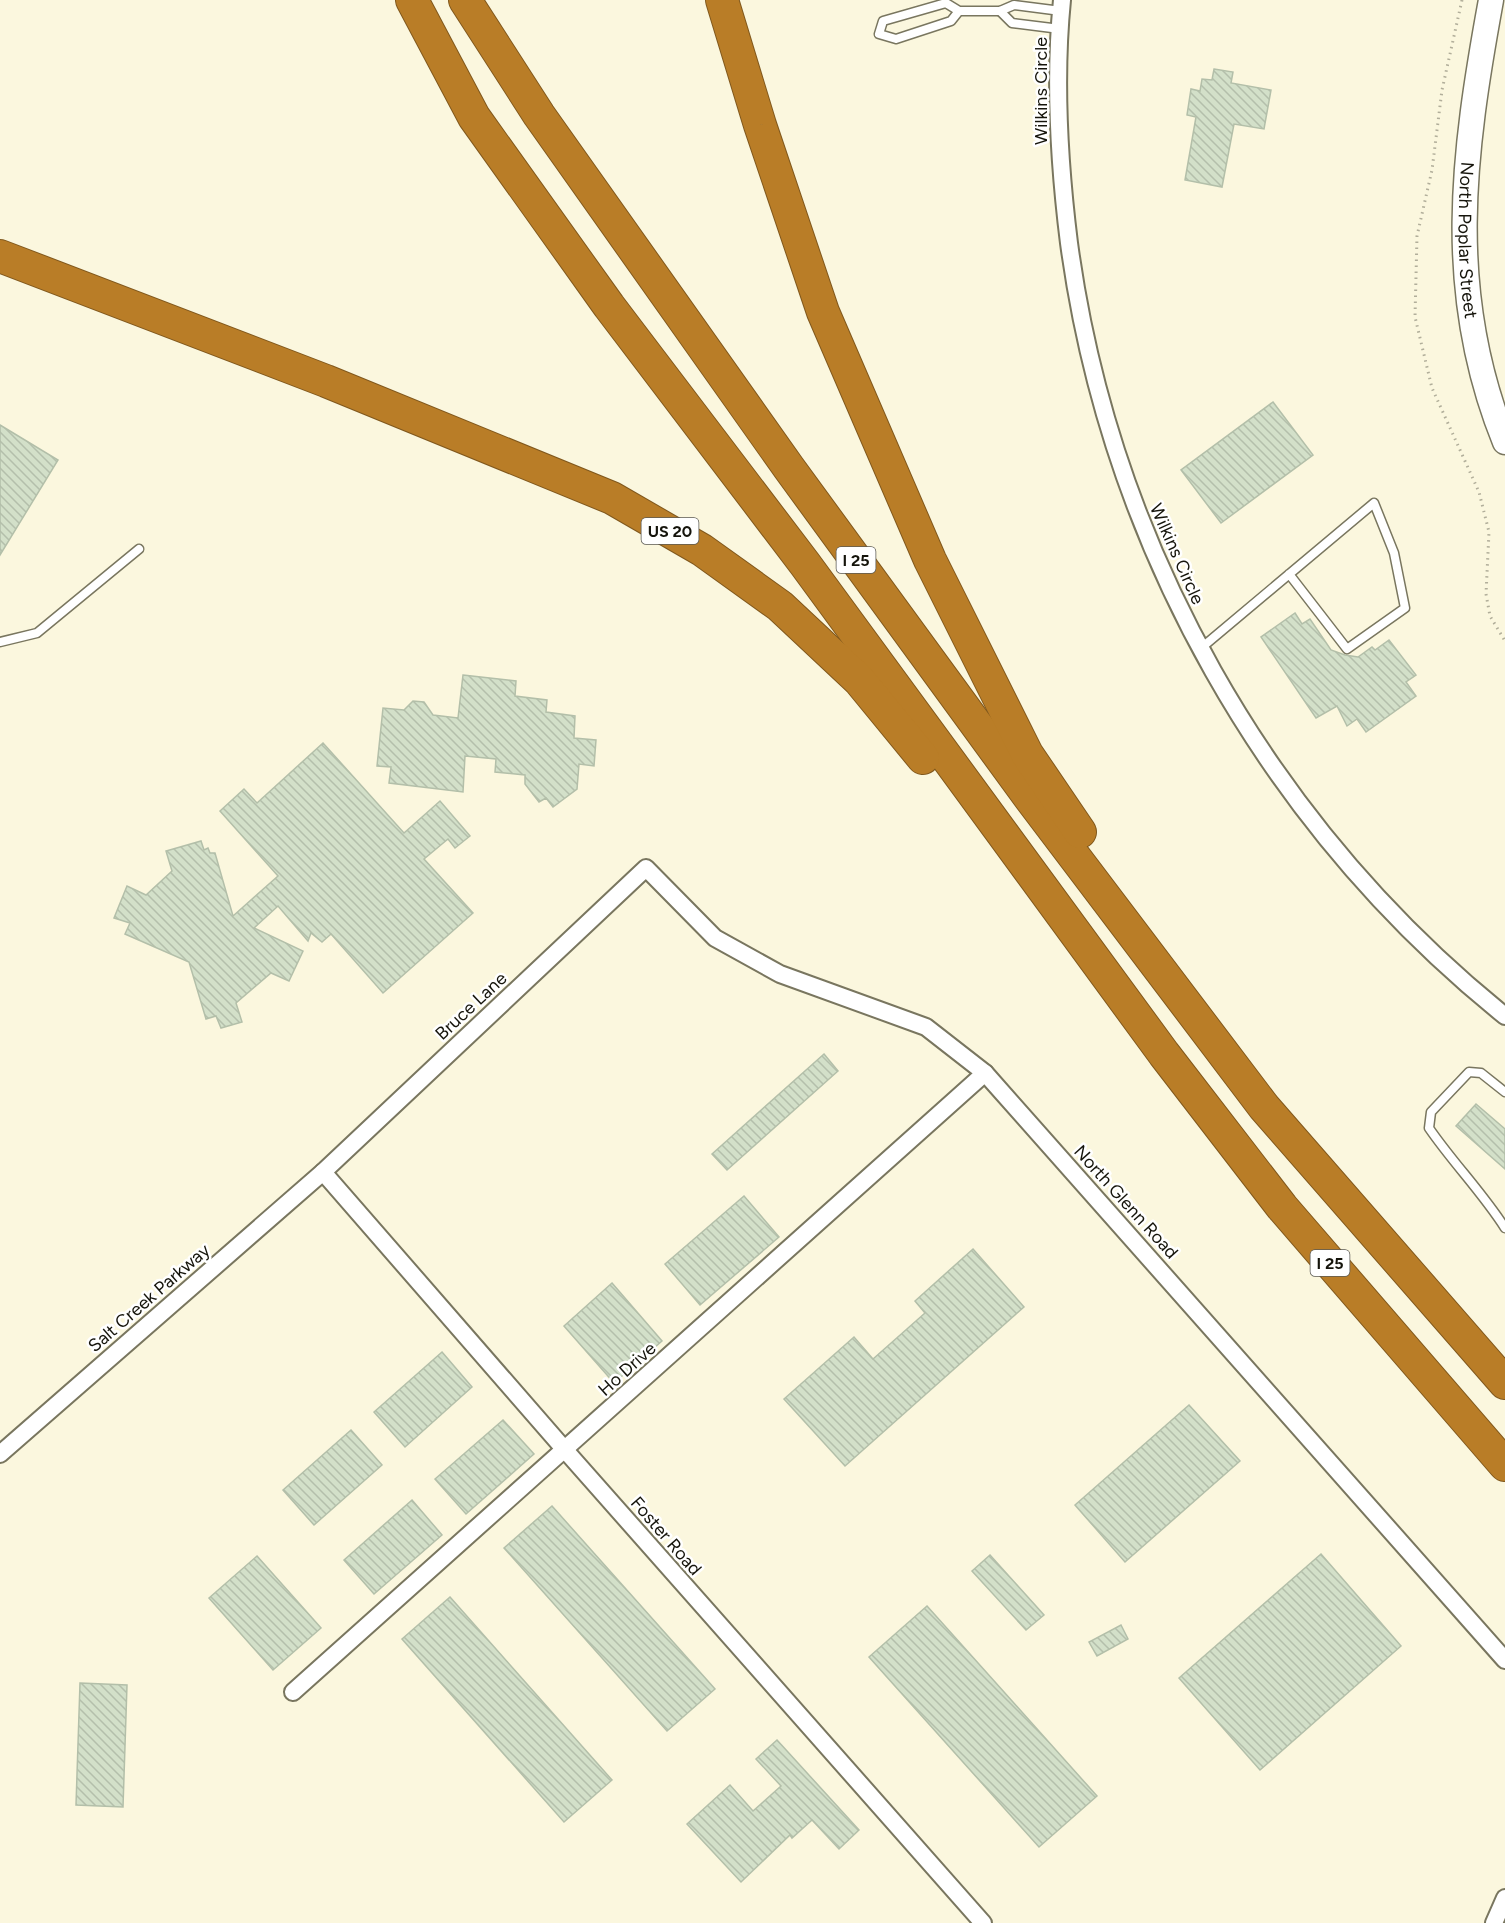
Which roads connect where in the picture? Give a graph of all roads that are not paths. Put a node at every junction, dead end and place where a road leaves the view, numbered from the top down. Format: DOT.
graph roads {
  1 [pos="412,0"];
  2 [pos="465,0"];
  3 [pos="722,0"];
  4 [pos="1491,0"];
  5 [pos="1061,5"];
  6 [pos="959,11"];
  7 [pos="1000,11"];
  8 [pos="1060,29"];
  9 [pos="0,246"];
  10 [pos="0,256"];
  11 [pos="67,281"];
  12 [pos="1505,442"];
  13 [pos="139,549"];
  14 [pos="1289,574"];
  15 [pos="0,642"];
  16 [pos="1200,649"];
  17 [pos="646,868"];
  18 [pos="1505,1016"];
  19 [pos="1164,1054"];
  20 [pos="986,1073"];
  21 [pos="1505,1092"];
  22 [pos="1264,1107"];
  23 [pos="323,1172"];
  24 [pos="1505,1228"];
  25 [pos="1505,1383"];
  26 [pos="565,1450"];
  27 [pos="0,1454"];
  28 [pos="1505,1465"];
  29 [pos="1505,1660"];
  30 [pos="293,1692"];
  31 [pos="1505,1898"];
  32 [pos="983,1923"];
  33 [pos="1494,1923"];
  1 -- 19 [label="highway, I 25"];
  2 -- 22 [label="highway, I 25"];
  3 -- 22 [label="highway"];
  4 -- 12 [label="main road, North Poplar Street"];
  5 -- 7 [label="lane"];
  5 -- 8 [label="street, Wilkins Circle"];
  6 -- 6 [label="lane"];
  6 -- 7 [label="lane"];
  7 -- 8 [label="lane"];
  8 -- 16 [label="street, Wilkins Circle"];
  9 -- 11 [label="highway"];
  10 -- 11 [label="highway, US 20"];
  11 -- 19 [label="highway, US 20"];
  13 -- 15 [label="lane"];
  14 -- 14 [label="lane"];
  14 -- 16 [label="lane"];
  16 -- 18 [label="street, Wilkins Circle"];
  17 -- 20 [label="street, North Glenn Road"];
  17 -- 23 [label="street, Bruce Lane"];
  19 -- 28 [label="highway, I 25"];
  20 -- 26 [label="street, Ho Drive"];
  20 -- 29 [label="street, North Glenn Road"];
  21 -- 24 [label="lane"];
  22 -- 25 [label="highway, I 25"];
  23 -- 26 [label="street, Foster Road"];
  23 -- 27 [label="street, Salt Creek Parkway"];
  26 -- 30 [label="street, Ho Drive"];
  26 -- 32 [label="street, Foster Road"];
  31 -- 33 [label="street"];
}
